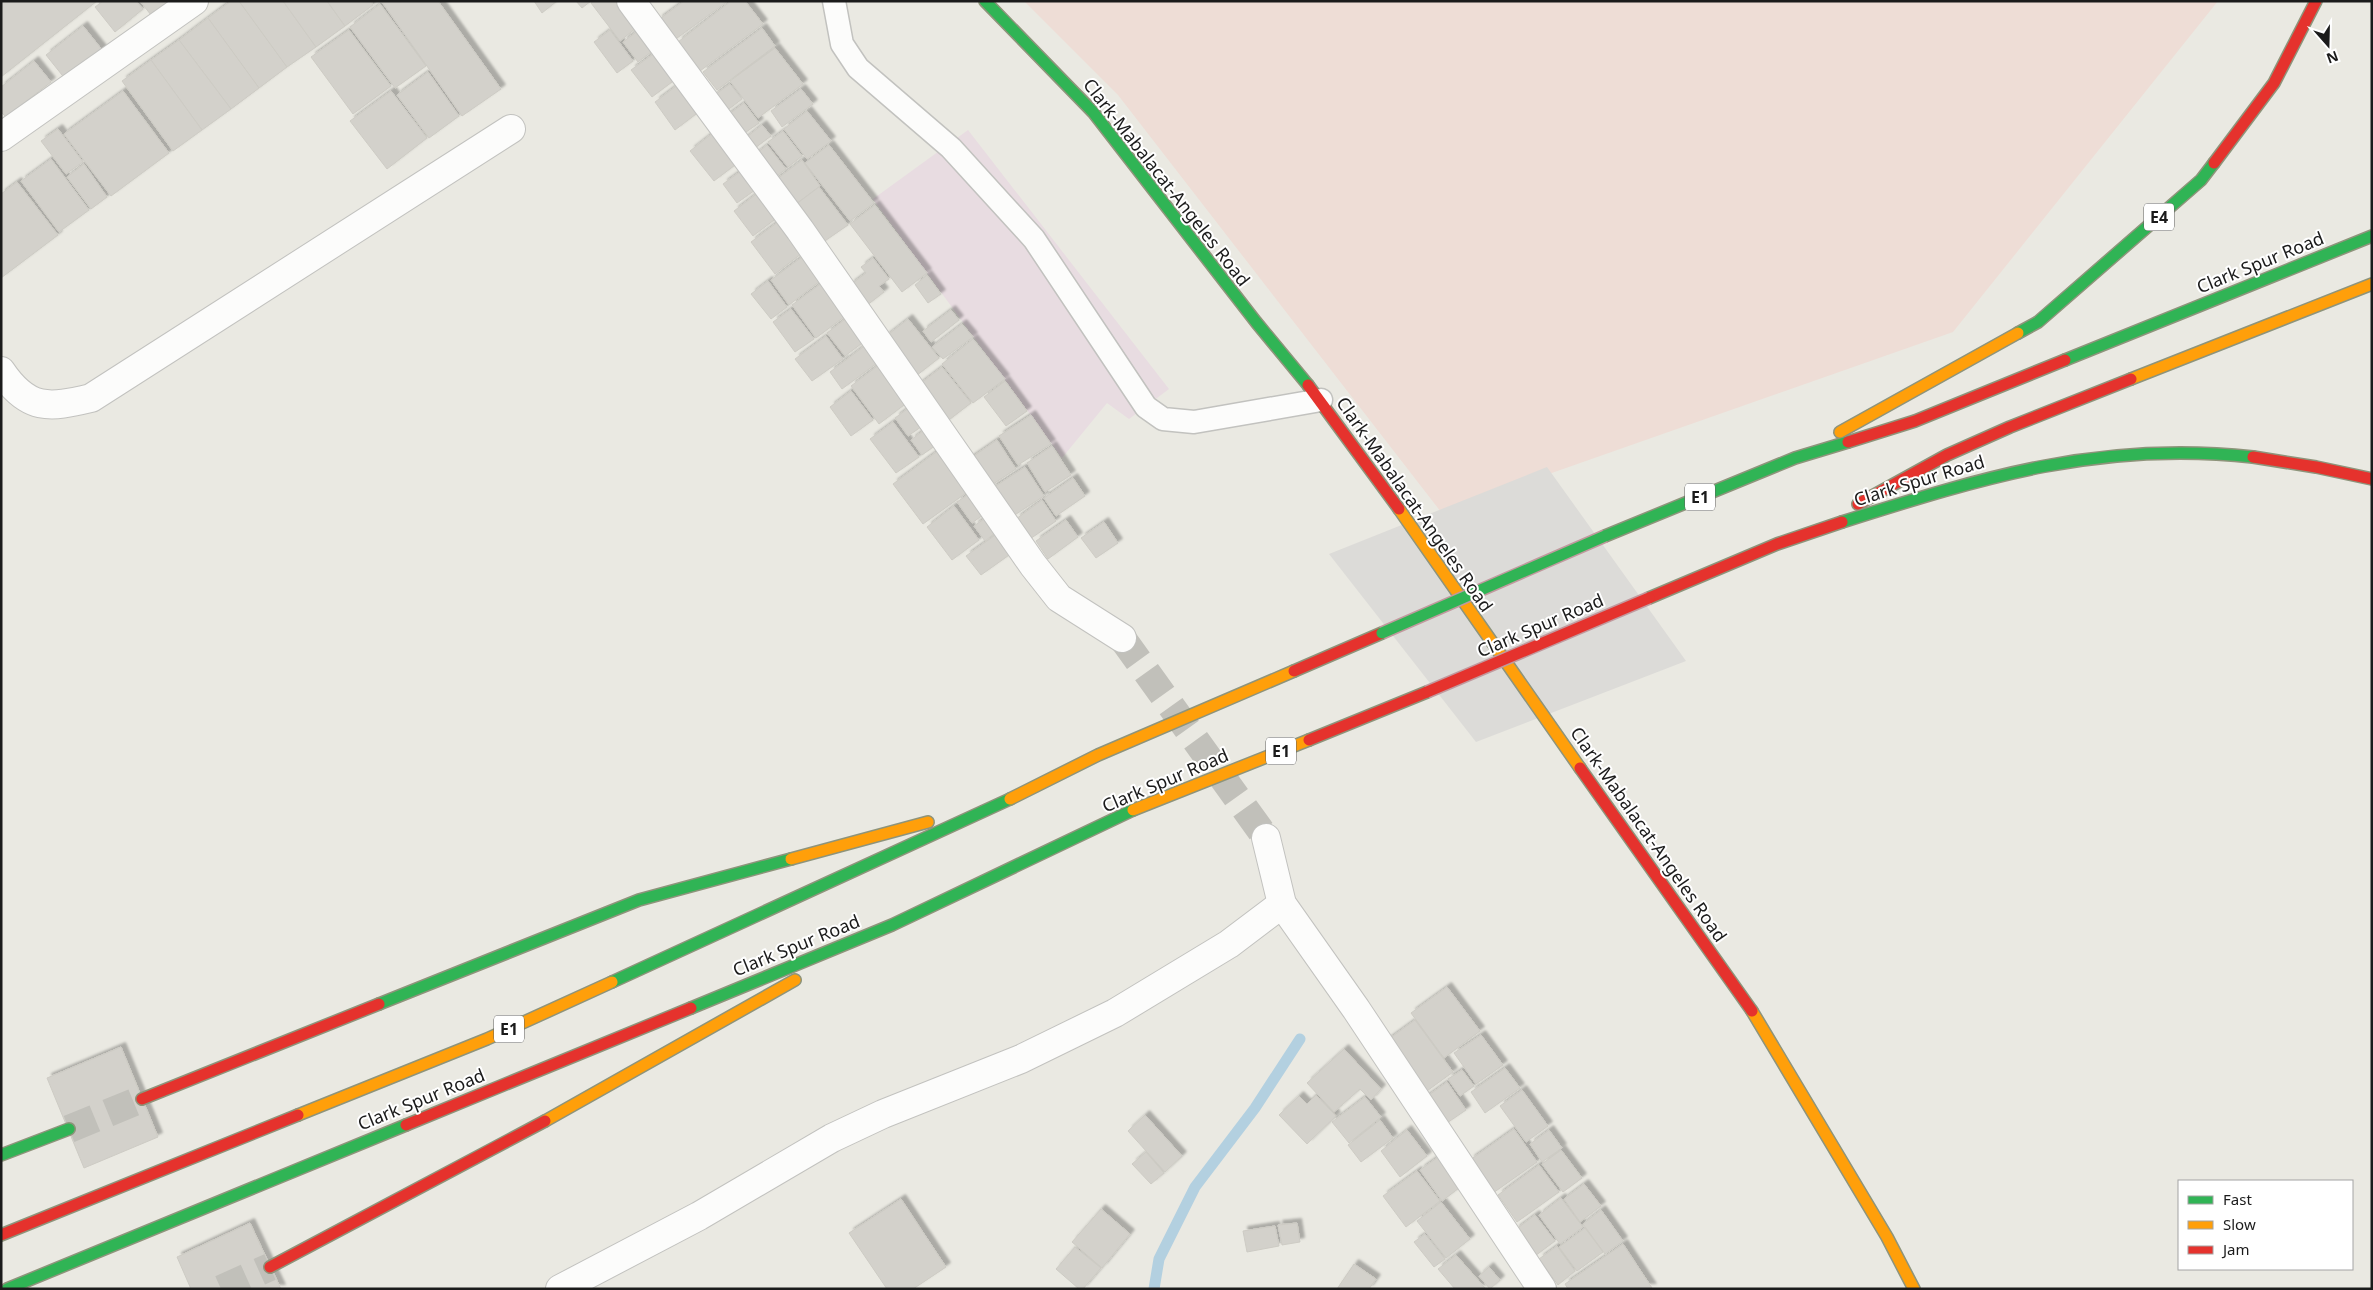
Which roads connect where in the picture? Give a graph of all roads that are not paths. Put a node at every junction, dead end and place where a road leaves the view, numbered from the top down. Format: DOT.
graph roads {
  1 [pos="194,1"];
  2 [pos="631,1"];
  3 [pos="834,1"];
  4 [pos="985,1"];
  5 [pos="2316,1"];
  6 [pos="511,129"];
  7 [pos="1,138"];
  8 [pos="2372,236"];
  9 [pos="2372,284"];
  10 [pos="1,371"];
  11 [pos="1321,400"];
  12 [pos="1795,458"];
  13 [pos="2372,479"];
  14 [pos="1795,538"];
  15 [pos="1122,638"];
  16 [pos="1007,800"];
  17 [pos="1266,838"];
  18 [pos="1282,904"];
  19 [pos="892,925"];
  20 [pos="142,1099"];
  21 [pos="69,1129"];
  22 [pos="1,1155"];
  23 [pos="1,1236"];
  24 [pos="270,1267"];
  25 [pos="573,1286"];
  26 [pos="7,1289"];
  27 [pos="1542,1289"];
  28 [pos="1914,1289"];
  1 -- 7 [label="street"];
  2 -- 15 [label="street"];
  3 -- 11 [label="lane"];
  4 -- 11 [label="main road, Clark-Mabalacat-Angeles Road"];
  5 -- 12 [label="main road, E4"];
  6 -- 10 [label="street"];
  8 -- 12 [label="main road, Clark Spur Road"];
  9 -- 14 [label="main road"];
  11 -- 28 [label="main road, Clark-Mabalacat-Angeles Road"];
  12 -- 16 [label="main road, Clark Spur Road / E1, bridge"];
  13 -- 14 [label="main road, Clark Spur Road"];
  14 -- 19 [label="main road, Clark Spur Road / E1, bridge"];
  16 -- 20 [label="main road"];
  16 -- 23 [label="main road, Clark Spur Road / E1"];
  17 -- 18 [label="street"];
  18 -- 25 [label="street"];
  18 -- 27 [label="street"];
  19 -- 24 [label="main road"];
  19 -- 26 [label="main road, Clark Spur Road / E1"];
  21 -- 22 [label="main road"];
}
